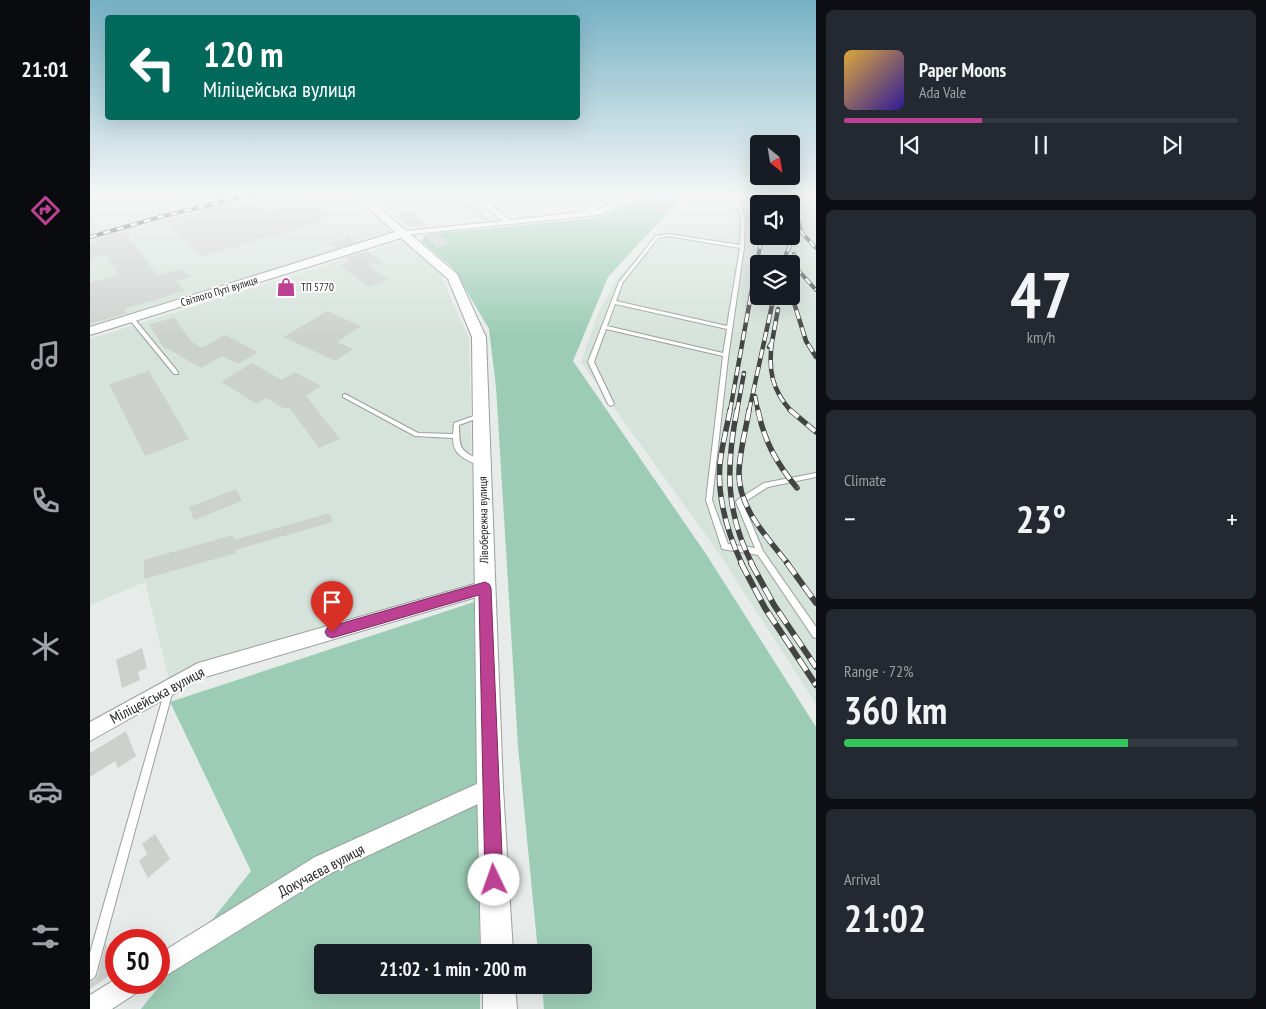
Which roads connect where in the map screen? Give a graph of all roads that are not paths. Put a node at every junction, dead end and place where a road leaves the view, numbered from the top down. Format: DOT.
graph roads {
  1 [pos="376,242"];
  2 [pos="415,242"];
  3 [pos="653,242"];
  4 [pos="708,242"];
  5 [pos="742,242"];
  6 [pos="742,248"];
  7 [pos="613,302"];
  8 [pos="131,318"];
  9 [pos="604,327"];
  10 [pos="730,328"];
  11 [pos="90,330"];
  12 [pos="725,355"];
  13 [pos="176,373"];
  14 [pos="345,396"];
  15 [pos="611,404"];
  16 [pos="480,415"];
  17 [pos="456,436"];
  18 [pos="482,463"];
  19 [pos="816,475"];
  20 [pos="760,552"];
  21 [pos="485,588"];
  22 [pos="816,634"];
  23 [pos="170,687"];
  24 [pos="90,732"];
  25 [pos="490,788"];
  26 [pos="497,944"];
  27 [pos="170,960"];
  28 [pos="90,974"];
  29 [pos="114,994"];
  30 [pos="499,994"];
  31 [pos="90,1009"];
  32 [pos="500,1009"];
  1 -- 8 [label="main road, Світлого Путі вулиця"];
  2 -- 16 [label="main road, Лівобережна вулиця"];
  3 -- 7 [label="lane"];
  4 -- 6 [label="lane"];
  5 -- 6 [label="lane"];
  6 -- 10 [label="lane"];
  7 -- 9 [label="lane"];
  7 -- 10 [label="lane"];
  8 -- 11 [label="main road, Світлого Путі вулиця"];
  8 -- 13 [label="lane"];
  9 -- 12 [label="lane"];
  9 -- 15 [label="lane"];
  10 -- 12 [label="lane"];
  12 -- 20 [label="lane"];
  14 -- 17 [label="lane"];
  16 -- 17 [label="lane"];
  16 -- 18 [label="main road, Лівобережна вулиця"];
  17 -- 18 [label="lane"];
  18 -- 21 [label="main road, Лівобережна вулиця"];
  19 -- 20 [label="lane"];
  20 -- 22 [label="lane"];
  21 -- 23 [label="street, Міліцейська вулиця"];
  21 -- 25 [label="main road, Лівобережна вулиця"];
  23 -- 24 [label="street, Міліцейська вулиця"];
  23 -- 28 [label="lane"];
  25 -- 26 [label="main road, Лівобережна вулиця"];
  25 -- 27 [label="street, Докучаєва вулиця"];
  29 -- 31 [label="street"];
  30 -- 32 [label="main road"];
}
